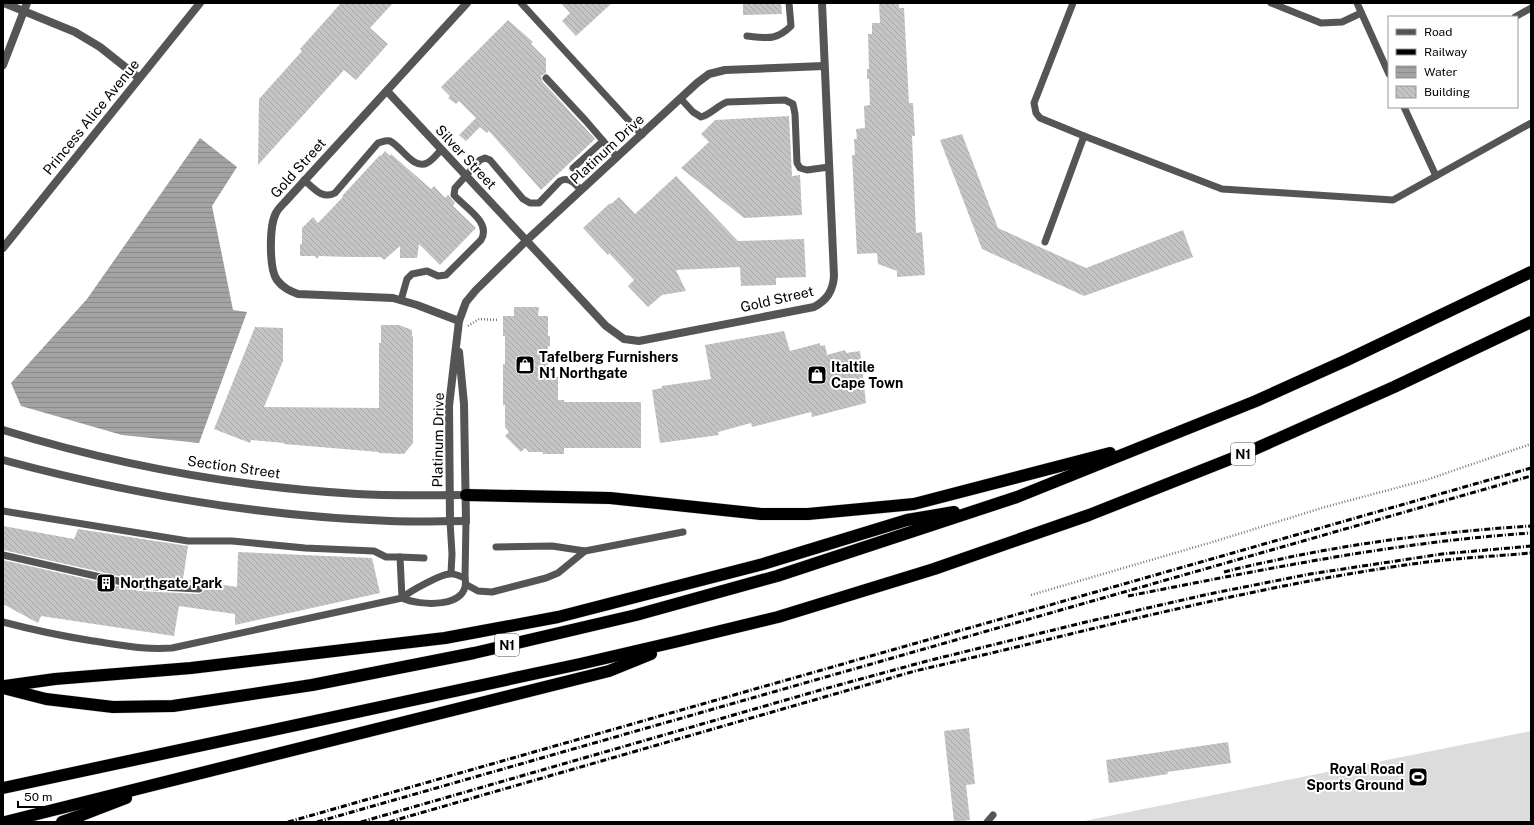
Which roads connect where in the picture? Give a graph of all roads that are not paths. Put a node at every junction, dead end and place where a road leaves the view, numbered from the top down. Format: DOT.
graph roads {
  1 [pos="4,3"];
  2 [pos="27,3"];
  3 [pos="200,3"];
  4 [pos="467,3"];
  5 [pos="521,3"];
  6 [pos="788,3"];
  7 [pos="822,3"];
  8 [pos="1073,3"];
  9 [pos="1270,3"];
  10 [pos="1357,3"];
  11 [pos="1531,8"];
  12 [pos="24,11"];
  13 [pos="1362,13"];
  14 [pos="1517,16"];
  15 [pos="748,36"];
  16 [pos="3,65"];
  17 [pos="824,66"];
  18 [pos="1388,72"];
  19 [pos="139,78"];
  20 [pos="546,78"];
  21 [pos="387,91"];
  22 [pos="681,99"];
  23 [pos="1404,108"];
  24 [pos="1531,123"];
  25 [pos="642,135"];
  26 [pos="1084,136"];
  27 [pos="603,141"];
  28 [pos="441,150"];
  29 [pos="617,157"];
  30 [pos="829,167"];
  31 [pos="573,168"];
  32 [pos="1436,176"];
  33 [pos="466,177"];
  34 [pos="304,180"];
  35 [pos="581,190"];
  36 [pos="527,240"];
  37 [pos="1045,242"];
  38 [pos="3,248"];
  39 [pos="1531,272"];
  40 [pos="401,300"];
  41 [pos="459,321"];
  42 [pos="1531,322"];
  43 [pos="457,336"];
  44 [pos="3,430"];
  45 [pos="1158,441"];
  46 [pos="3,460"];
  47 [pos="450,495"];
  48 [pos="466,495"];
  49 [pos="999,504"];
  50 [pos="3,511"];
  51 [pos="450,521"];
  52 [pos="466,521"];
  53 [pos="683,532"];
  54 [pos="496,547"];
  55 [pos="585,551"];
  56 [pos="3,555"];
  57 [pos="400,557"];
  58 [pos="424,558"];
  59 [pos="451,573"];
  60 [pos="466,582"];
  61 [pos="199,589"];
  62 [pos="402,598"];
  63 [pos="3,622"];
  64 [pos="679,641"];
  65 [pos="3,688"];
  66 [pos="166,781"];
  67 [pos="3,788"];
  68 [pos="993,815"];
  69 [pos="5,822"];
  70 [pos="62,822"];
  71 [pos="987,822"];
  1 -- 12 [label="street"];
  2 -- 12 [label="street"];
  3 -- 19 [label="street, Princess Alice Avenue"];
  4 -- 21 [label="street, Gold Street"];
  5 -- 25 [label="lane"];
  6 -- 15 [label="lane"];
  7 -- 17 [label="street, Gold Street"];
  8 -- 26 [label="lane"];
  9 -- 13 [label="lane"];
  10 -- 13 [label="lane"];
  11 -- 14 [label="lane"];
  12 -- 16 [label="street"];
  12 -- 19 [label="street"];
  13 -- 18 [label="lane"];
  17 -- 22 [label="street, Platinum Drive"];
  17 -- 30 [label="street, Gold Street"];
  19 -- 38 [label="street, Princess Alice Avenue"];
  20 -- 27 [label="lane"];
  21 -- 28 [label="street, Silver Street"];
  21 -- 34 [label="street, Gold Street"];
  22 -- 25 [label="street, Platinum Drive"];
  22 -- 30 [label="lane"];
  23 -- 32 [label="lane"];
  24 -- 32 [label="lane"];
  25 -- 29 [label="street, Platinum Drive"];
  26 -- 32 [label="lane"];
  26 -- 37 [label="lane"];
  27 -- 29 [label="lane"];
  27 -- 31 [label="lane"];
  28 -- 33 [label="street, Silver Street"];
  28 -- 34 [label="lane"];
  29 -- 35 [label="street, Platinum Drive"];
  30 -- 36 [label="street, Gold Street"];
  33 -- 35 [label="lane"];
  33 -- 36 [label="street, Silver Street"];
  33 -- 40 [label="lane"];
  34 -- 40 [label="street, Gold Street"];
  35 -- 36 [label="street, Platinum Drive"];
  36 -- 41 [label="street, Platinum Drive"];
  39 -- 45 [label="highway, N1"];
  40 -- 41 [label="street, Gold Street"];
  41 -- 43 [label="street, Platinum Drive"];
  42 -- 64 [label="highway, N1"];
  43 -- 47 [label="street, Platinum Drive"];
  43 -- 48 [label="street, Platinum Drive"];
  44 -- 47 [label="street, Section Street"];
  45 -- 48 [label="highway"];
  45 -- 49 [label="highway, N1"];
  46 -- 51 [label="street"];
  47 -- 48 [label="street, Section Street"];
  47 -- 51 [label="street, Platinum Drive"];
  48 -- 52 [label="street, Platinum Drive"];
  49 -- 65 [label="highway"];
  49 -- 65 [label="highway, N1"];
  50 -- 57 [label="lane"];
  51 -- 52 [label="street"];
  51 -- 59 [label="lane"];
  52 -- 60 [label="lane"];
  53 -- 55 [label="lane"];
  54 -- 55 [label="lane"];
  55 -- 60 [label="lane"];
  56 -- 61 [label="lane"];
  57 -- 58 [label="lane"];
  57 -- 62 [label="lane"];
  59 -- 60 [label="lane"];
  59 -- 62 [label="lane"];
  60 -- 62 [label="lane"];
  62 -- 63 [label="lane"];
  64 -- 66 [label="highway"];
  64 -- 67 [label="highway, N1"];
  66 -- 69 [label="highway"];
  66 -- 70 [label="highway"];
  68 -- 71 [label="lane"];
}
